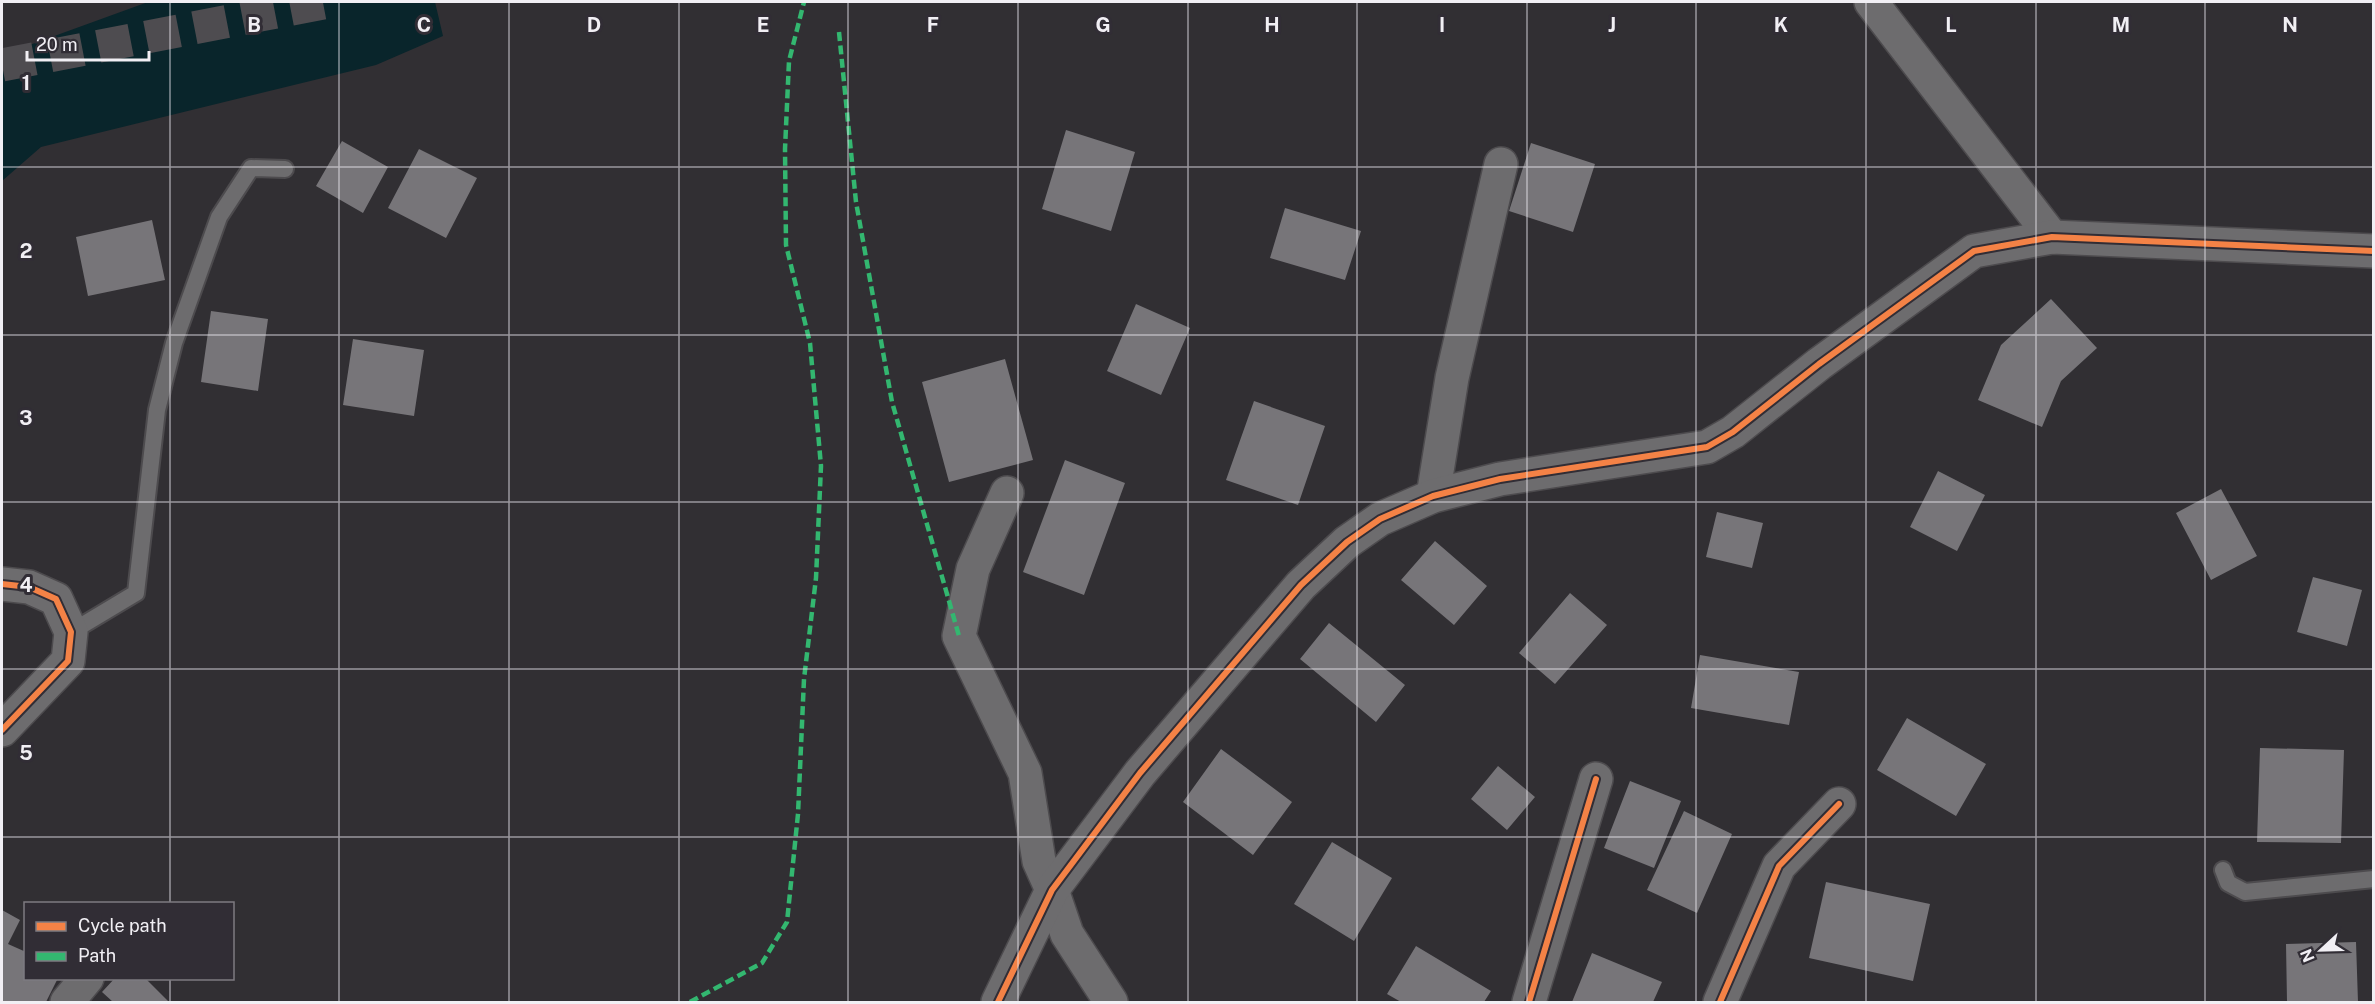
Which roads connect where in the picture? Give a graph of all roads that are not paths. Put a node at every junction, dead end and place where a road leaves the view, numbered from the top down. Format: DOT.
graph roads {
  1 [pos="1871,2"];
  2 [pos="1502,164"];
  3 [pos="285,169"];
  4 [pos="2052,237"];
  5 [pos="2373,251"];
  6 [pos="1007,493"];
  7 [pos="1433,496"];
  8 [pos="2,584"];
  9 [pos="71,632"];
  10 [pos="2,730"];
  11 [pos="1596,779"];
  12 [pos="1839,804"];
  13 [pos="2223,870"];
  14 [pos="2373,879"];
  15 [pos="1052,890"];
  16 [pos="998,1002"];
  17 [pos="1111,1002"];
  18 [pos="1529,1002"];
  19 [pos="1720,1002"];
  1 -- 4 [label="street"];
  2 -- 7 [label="street"];
  3 -- 9 [label="lane"];
  4 -- 5 [label="street"];
  4 -- 7 [label="street"];
  6 -- 15 [label="street"];
  7 -- 15 [label="street"];
  8 -- 9 [label="street"];
  9 -- 10 [label="street"];
  11 -- 18 [label="street"];
  12 -- 19 [label="street"];
  13 -- 14 [label="lane"];
  15 -- 16 [label="street"];
  15 -- 17 [label="street"];
}
